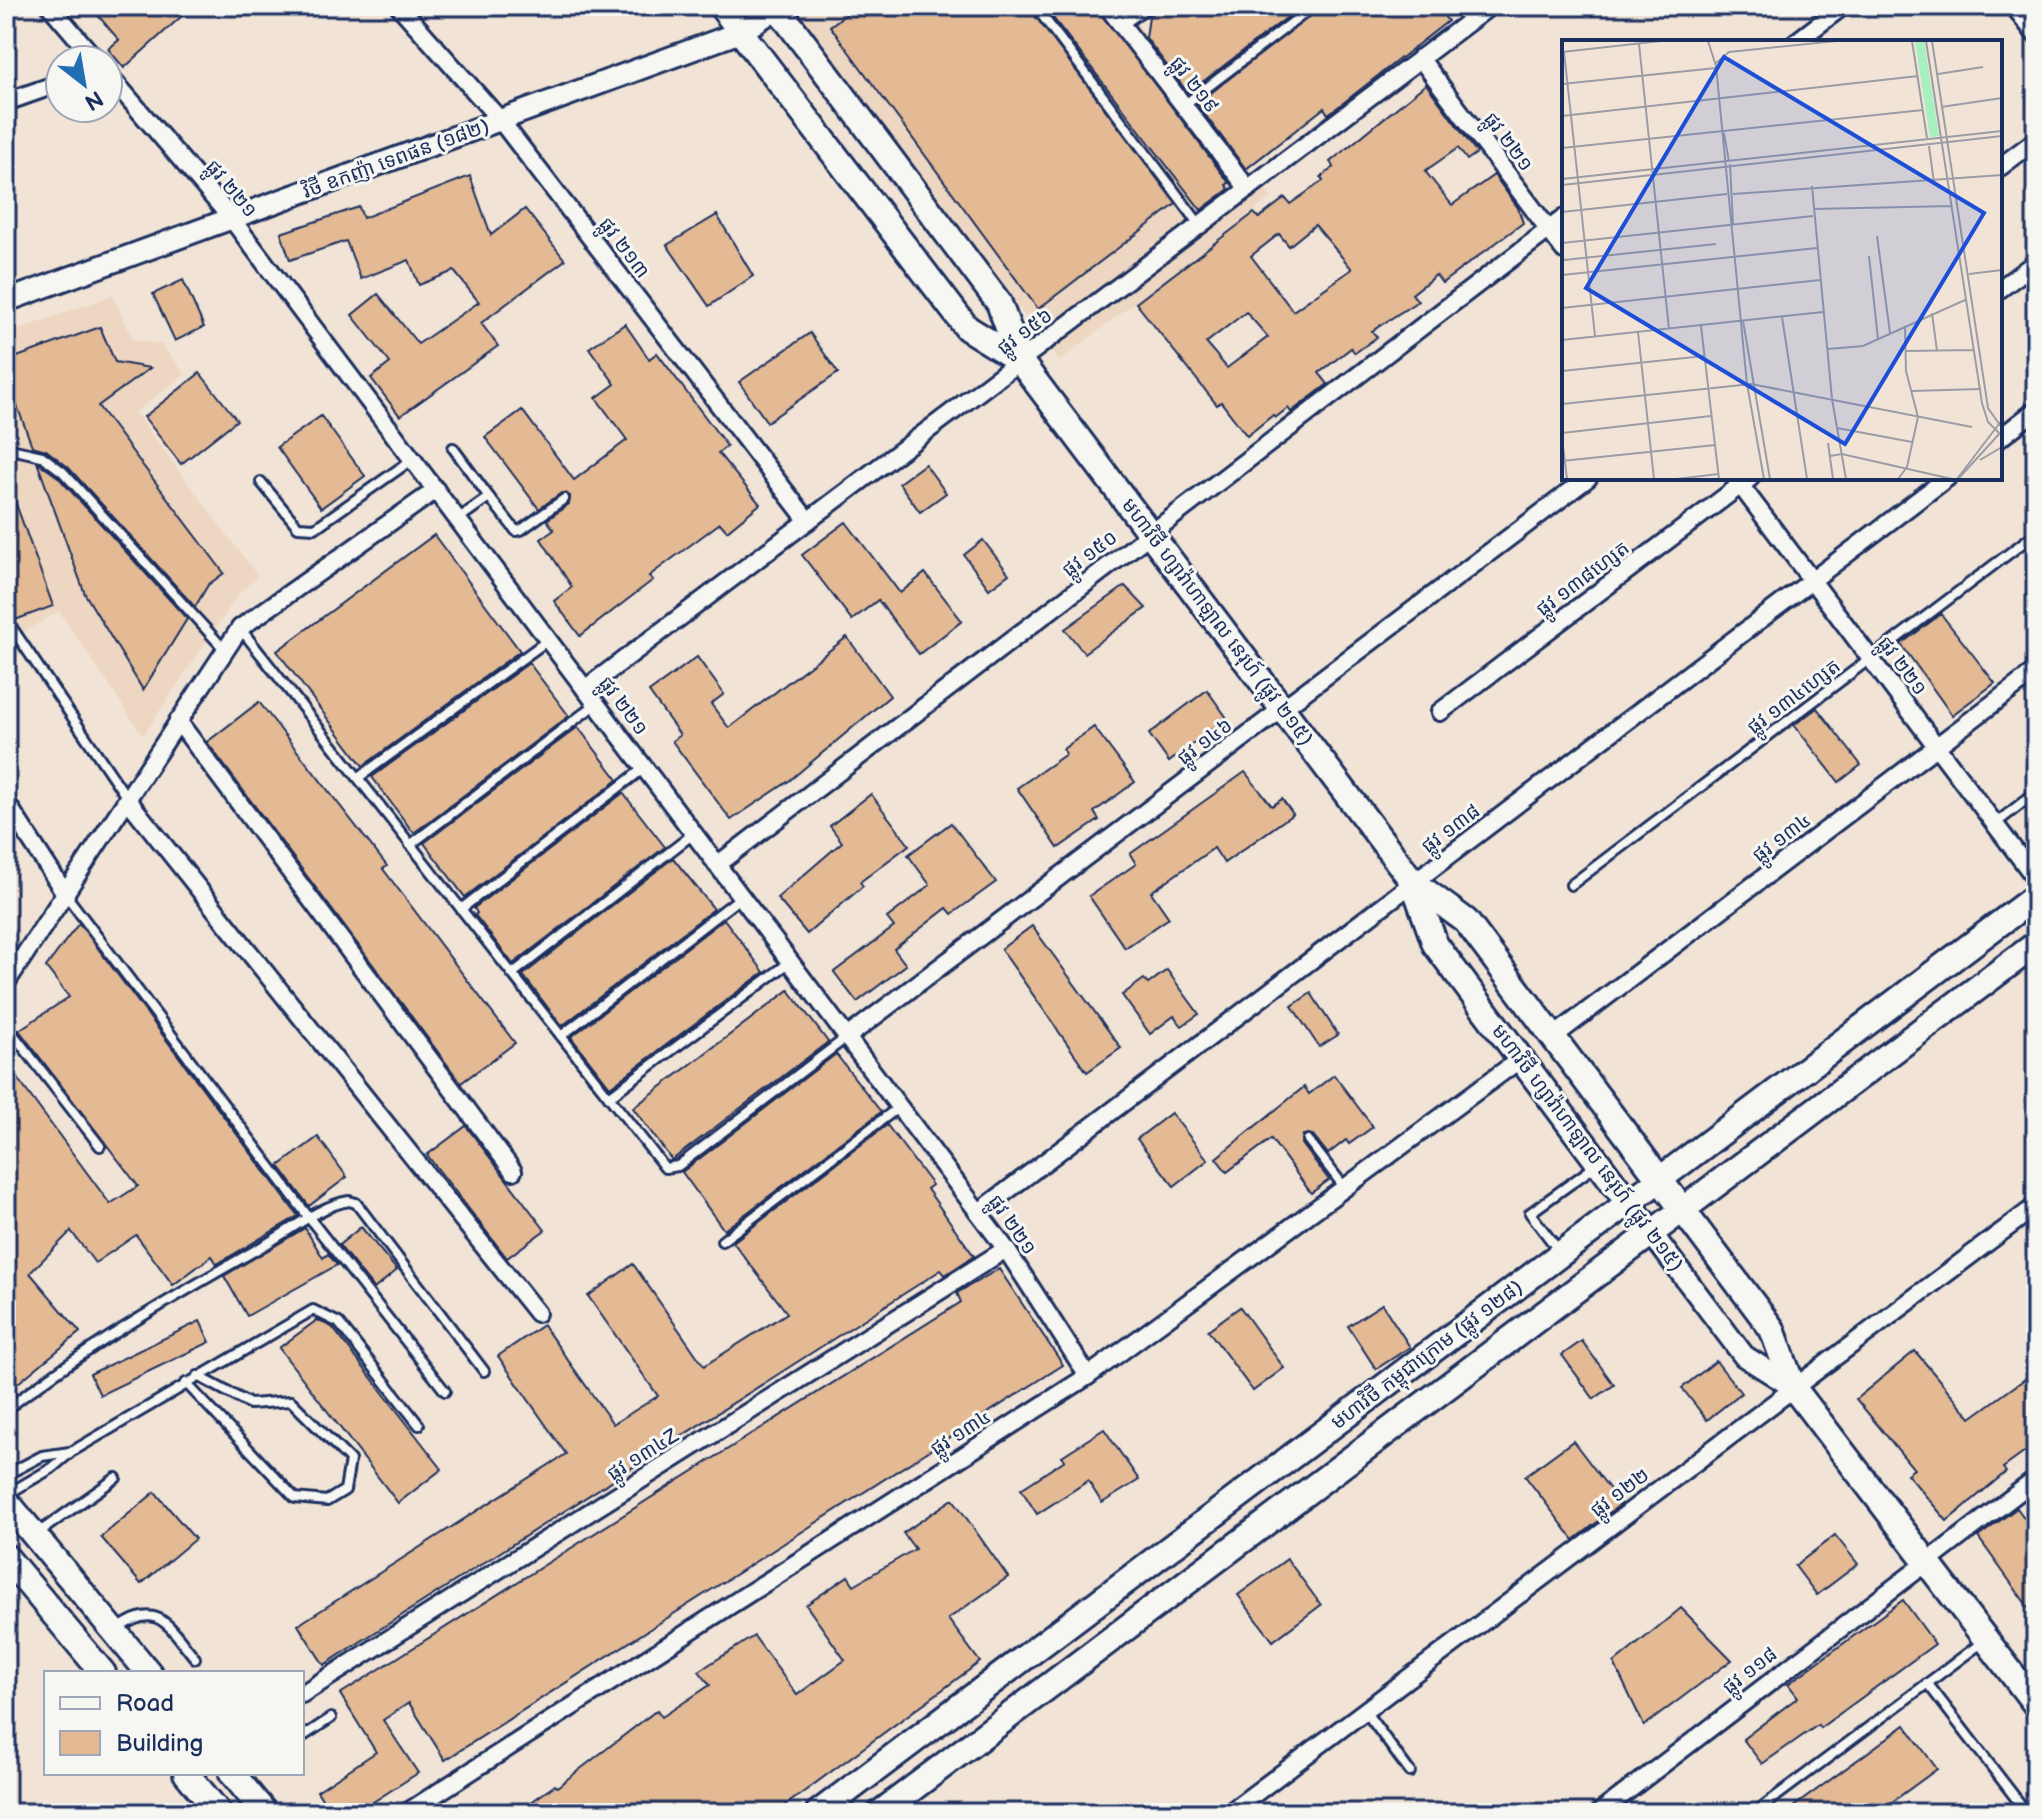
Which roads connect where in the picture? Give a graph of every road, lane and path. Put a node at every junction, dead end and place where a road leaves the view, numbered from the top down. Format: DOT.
graph roads {
  1 [pos="50,6"];
  2 [pos="399,6"];
  3 [pos="721,6"];
  4 [pos="1035,6"];
  5 [pos="1107,6"];
  6 [pos="1142,6"];
  7 [pos="1314,6"];
  8 [pos="1490,6"];
  9 [pos="1843,6"];
  10 [pos="2014,6"];
  11 [pos="777,7"];
  12 [pos="1120,22"];
  13 [pos="743,31"];
  14 [pos="2036,35"];
  15 [pos="1799,40"];
  16 [pos="82,44"];
  17 [pos="1420,58"];
  18 [pos="44,89"];
  19 [pos="124,93"];
  20 [pos="6,102"];
  21 [pos="1184,105"];
  22 [pos="501,121"];
  23 [pos="2036,140"];
  24 [pos="2002,166"];
  25 [pos="1248,189"];
  26 [pos="231,218"];
  27 [pos="1562,220"];
  28 [pos="1200,225"];
  29 [pos="1549,230"];
  30 [pos="1562,247"];
  31 [pos="2036,262"];
  32 [pos="2002,288"];
  33 [pos="6,301"];
  34 [pos="1020,361"];
  35 [pos="2036,410"];
  36 [pos="2002,436"];
  37 [pos="6,448"];
  38 [pos="453,448"];
  39 [pos="413,459"];
  40 [pos="1585,480"];
  41 [pos="1742,480"];
  42 [pos="1944,480"];
  43 [pos="261,482"];
  44 [pos="436,490"];
  45 [pos="489,497"];
  46 [pos="564,499"];
  47 [pos="458,519"];
  48 [pos="808,521"];
  49 [pos="2036,533"];
  50 [pos="1150,534"];
  51 [pos="1812,580"];
  52 [pos="6,619"];
  53 [pos="240,628"];
  54 [pos="548,640"];
  55 [pos="225,650"];
  56 [pos="1871,658"];
  57 [pos="2036,671"];
  58 [pos="585,689"];
  59 [pos="596,704"];
  60 [pos="1282,709"];
  61 [pos="1440,712"];
  62 [pos="178,721"];
  63 [pos="1936,746"];
  64 [pos="644,768"];
  65 [pos="358,778"];
  66 [pos="2036,792"];
  67 [pos="127,799"];
  68 [pos="6,802"];
  69 [pos="1995,824"];
  70 [pos="693,834"];
  71 [pos="410,845"];
  72 [pos="717,865"];
  73 [pos="2036,879"];
  74 [pos="1413,882"];
  75 [pos="1571,885"];
  76 [pos="66,895"];
  77 [pos="2036,896"];
  78 [pos="741,897"];
  79 [pos="461,909"];
  80 [pos="2036,944"];
  81 [pos="790,962"];
  82 [pos="512,974"];
  83 [pos="6,983"];
  84 [pos="6,1025"];
  85 [pos="561,1036"];
  86 [pos="847,1037"];
  87 [pos="1553,1037"];
  88 [pos="1519,1060"];
  89 [pos="609,1097"];
  90 [pos="899,1107"];
  91 [pos="1308,1140"];
  92 [pos="100,1146"];
  93 [pos="1598,1163"];
  94 [pos="513,1171"];
  95 [pos="1660,1180"];
  96 [pos="1345,1188"];
  97 [pos="1628,1203"];
  98 [pos="2036,1206"];
  99 [pos="1682,1210"];
  100 [pos="979,1212"];
  101 [pos="310,1219"];
  102 [pos="1651,1233"];
  103 [pos="722,1241"];
  104 [pos="1006,1249"];
  105 [pos="1561,1254"];
  106 [pos="537,1313"];
  107 [pos="484,1371"];
  108 [pos="198,1376"];
  109 [pos="1088,1376"];
  110 [pos="186,1383"];
  111 [pos="1793,1387"];
  112 [pos="445,1391"];
  113 [pos="6,1410"];
  114 [pos="419,1425"];
  115 [pos="71,1452"];
  116 [pos="6,1475"];
  117 [pos="116,1478"];
  118 [pos="2036,1479"];
  119 [pos="6,1498"];
  120 [pos="1197,1528"];
  121 [pos="35,1536"];
  122 [pos="6,1557"];
  123 [pos="1222,1559"];
  124 [pos="1926,1562"];
  125 [pos="114,1631"];
  126 [pos="1985,1639"];
  127 [pos="195,1658"];
  128 [pos="101,1671"];
  129 [pos="147,1671"];
  130 [pos="1928,1684"];
  131 [pos="304,1693"];
  132 [pos="2036,1705"];
  133 [pos="1365,1711"];
  134 [pos="331,1718"];
  135 [pos="304,1736"];
  136 [pos="1410,1772"];
  137 [pos="188,1775"];
  138 [pos="241,1779"];
  139 [pos="219,1813"];
  140 [pos="265,1813"];
  141 [pos="406,1813"];
  142 [pos="818,1813"];
  143 [pos="880,1813"];
  144 [pos="1229,1813"];
  145 [pos="1599,1813"];
  146 [pos="1754,1813"];
  147 [pos="2021,1813"];
  1 -- 16 [label="street"];
  2 -- 22 [label="street, ផ្លូវ ២១៣"];
  3 -- 13 [label="main road, មហាវិថី ហ្សាវ៉ាហាឡាល នេរុហ៍ (ផ្លូវ ២១៥)"];
  4 -- 28 [label="lane"];
  5 -- 12 [label="street, ផ្លូវ ២១៩"];
  6 -- 12 [label="street"];
  7 -- 21 [label="lane"];
  8 -- 17 [label="street, ផ្លូវ ១៥៦"];
  9 -- 15 [label="street"];
  10 -- 14 [label="street"];
  11 -- 13 [label="street, វិថី ឧកញ៉ា ទេពផន (១៨២)"];
  11 -- 34 [label="main road, មហាវិថី ហ្សាវ៉ាហាឡាល នេរុហ៍ (ផ្លូវ ២១៥)"];
  12 -- 21 [label="street, ផ្លូវ ២១៩"];
  13 -- 22 [label="street, វិថី ឧកញ៉ា ទេពផន (១៨២)"];
  13 -- 34 [label="main road, មហាវិថី ហ្សាវ៉ាហាឡាល នេរុហ៍ (ផ្លូវ ២១៥)"];
  17 -- 25 [label="street, ផ្លូវ ១៥៦"];
  17 -- 29 [label="street, ផ្លូវ ២២១"];
  18 -- 20 [label="street"];
  19 -- 26 [label="street, ផ្លូវ ២២១"];
  21 -- 25 [label="street, ផ្លូវ ២១៩"];
  22 -- 26 [label="street, វិថី ឧកញ៉ា ទេពផន (១៨២)"];
  22 -- 48 [label="street, ផ្លូវ ២១៣"];
  23 -- 24 [label="street"];
  25 -- 28 [label="street, ផ្លូវ ១៥៦"];
  26 -- 33 [label="street, វិថី ឧកញ៉ា ទេពផន (១៨២)"];
  26 -- 39 [label="street, ផ្លូវ ២២១"];
  27 -- 29 [label="street, ផ្លូវ ១៥០"];
  28 -- 34 [label="street, ផ្លូវ ១៥៦"];
  29 -- 30 [label="street, ផ្លូវ ២២១"];
  29 -- 50 [label="street, ផ្លូវ ១៥០"];
  31 -- 32 [label="street"];
  34 -- 48 [label="street, ផ្លូវ ១៥៦"];
  34 -- 50 [label="main road, មហាវិថី ហ្សាវ៉ាហាឡាល នេរុហ៍ (ផ្លូវ ២១៥)"];
  35 -- 36 [label="street"];
  37 -- 55 [label="lane"];
  38 -- 45 [label="lane"];
  39 -- 43 [label="lane"];
  39 -- 44 [label="street, ផ្លូវ ២២១"];
  40 -- 60 [label="street, ផ្លូវ ១៤៦"];
  41 -- 51 [label="street, ផ្លូវ ២២១"];
  41 -- 61 [label="street, ផ្លូវ ១៣៨ហ្សេត"];
  42 -- 51 [label="street, ផ្លូវ ១៣៨"];
  44 -- 47 [label="street, ផ្លូវ ២២១"];
  44 -- 53 [label="street"];
  45 -- 46 [label="lane"];
  45 -- 47 [label="lane"];
  47 -- 54 [label="street, ផ្លូវ ២២១"];
  48 -- 58 [label="street, ផ្លូវ ១៥៦"];
  49 -- 56 [label="lane, ផ្លូវ ១៣៤ហ្សេត"];
  50 -- 60 [label="main road, មហាវិថី ហ្សាវ៉ាហាឡាល នេរុហ៍ (ផ្លូវ ២១៥)"];
  50 -- 72 [label="street, ផ្លូវ ១៥០"];
  51 -- 56 [label="street, ផ្លូវ ២២១"];
  51 -- 74 [label="street, ផ្លូវ ១៣៨"];
  52 -- 67 [label="lane"];
  53 -- 55 [label="street"];
  53 -- 65 [label="lane"];
  54 -- 58 [label="street, ផ្លូវ ២២១"];
  54 -- 65 [label="lane"];
  55 -- 62 [label="street"];
  56 -- 63 [label="street, ផ្លូវ ២២១"];
  56 -- 75 [label="lane, ផ្លូវ ១៣៤ហ្សេត"];
  57 -- 63 [label="street, ផ្លូវ ១៣៤"];
  58 -- 59 [label="street, ផ្លូវ ២២១"];
  59 -- 64 [label="street, ផ្លូវ ២២១"];
  59 -- 71 [label="lane"];
  60 -- 74 [label="main road, មហាវិថី ហ្សាវ៉ាហាឡាល នេរុហ៍ (ផ្លូវ ២១៥)"];
  60 -- 86 [label="street, ផ្លូវ ១៤៦"];
  62 -- 67 [label="street"];
  62 -- 94 [label="street"];
  63 -- 69 [label="street, ផ្លូវ ២២១"];
  63 -- 87 [label="street, ផ្លូវ ១៣៤"];
  64 -- 70 [label="street, ផ្លូវ ២២១"];
  64 -- 79 [label="lane"];
  65 -- 71 [label="lane"];
  66 -- 69 [label="lane"];
  67 -- 76 [label="street"];
  67 -- 106 [label="street"];
  68 -- 76 [label="street"];
  69 -- 73 [label="street, ផ្លូវ ២២១"];
  70 -- 72 [label="street, ផ្លូវ ២២១"];
  70 -- 82 [label="lane"];
  71 -- 79 [label="lane"];
  72 -- 78 [label="street, ផ្លូវ ២២១"];
  74 -- 87 [label="main road, មហាវិថី ហ្សាវ៉ាហាឡាល នេរុហ៍ (ផ្លូវ ២១៥)"];
  74 -- 88 [label="main road, មហាវិថី ហ្សាវ៉ាហាឡាល នេរុហ៍ (ផ្លូវ ២១៥)"];
  74 -- 100 [label="street, ផ្លូវ ១៣៨"];
  76 -- 83 [label="street"];
  76 -- 101 [label="lane"];
  77 -- 95 [label="main road, មហាវិថី កម្ពុជាក្រោម (ផ្លូវ ១២៨)"];
  78 -- 81 [label="street, ផ្លូវ ២២១"];
  78 -- 85 [label="lane"];
  79 -- 82 [label="lane"];
  80 -- 99 [label="main road, មហាវិថី កម្ពុជាក្រោម (ផ្លូវ ១២៨)"];
  81 -- 86 [label="street, ផ្លូវ ២២១"];
  81 -- 89 [label="lane"];
  82 -- 85 [label="lane"];
  84 -- 92 [label="lane"];
  85 -- 89 [label="lane"];
  86 -- 89 [label="lane"];
  86 -- 90 [label="street, ផ្លូវ ២២១"];
  87 -- 95 [label="main road, មហាវិថី ហ្សាវ៉ាហាឡាល នេរុហ៍ (ផ្លូវ ២១៥)"];
  88 -- 93 [label="main road, មហាវិថី ហ្សាវ៉ាហាឡាល នេរុហ៍ (ផ្លូវ ២១៥)"];
  88 -- 96 [label="street, ផ្លូវ ១៣៤"];
  90 -- 100 [label="street, ផ្លូវ ២២១"];
  90 -- 103 [label="lane"];
  91 -- 96 [label="lane"];
  93 -- 97 [label="main road, មហាវិថី ហ្សាវ៉ាហាឡាល នេរុហ៍ (ផ្លូវ ២១៥)"];
  93 -- 105 [label="lane"];
  95 -- 97 [label="main road, មហាវិថី កម្ពុជាក្រោម (ផ្លូវ ១២៨)"];
  95 -- 99 [label="main road, មហាវិថី ហ្សាវ៉ាហាឡាល នេរុហ៍ (ផ្លូវ ២១៥)"];
  96 -- 109 [label="street, ផ្លូវ ១៣៤"];
  97 -- 102 [label="main road, មហាវិថី ហ្សាវ៉ាហាឡាល នេរុហ៍ (ផ្លូវ ២១៥)"];
  97 -- 105 [label="main road, មហាវិថី កម្ពុជាក្រោម (ផ្លូវ ១២៨)"];
  98 -- 111 [label="street, ផ្លូវ ១២២"];
  99 -- 102 [label="main road, មហាវិថី កម្ពុជាក្រោម (ផ្លូវ ១២៨)"];
  99 -- 111 [label="main road, មហាវិថី ហ្សាវ៉ាហាឡាល នេរុហ៍ (ផ្លូវ ២១៥)"];
  100 -- 104 [label="street, ផ្លូវ ២២១"];
  101 -- 107 [label="lane"];
  101 -- 112 [label="lane"];
  101 -- 113 [label="lane"];
  102 -- 111 [label="street, មហាវិថី ហ្សាវ៉ាហាឡាល នេរុហ៍ (ផ្លូវ ២១៥)"];
  102 -- 123 [label="main road, មហាវិថី កម្ពុជាក្រោម (ផ្លូវ ១២៨)"];
  104 -- 109 [label="street, ផ្លូវ ២២១"];
  104 -- 131 [label="street, ផ្លូវ ១៣៤Z"];
  105 -- 120 [label="main road, មហាវិថី កម្ពុជាក្រោម (ផ្លូវ ១២៨)"];
  108 -- 110 [label="lane"];
  108 -- 110 [label="lane"];
  108 -- 114 [label="lane"];
  109 -- 141 [label="street, ផ្លូវ ១៣៤"];
  110 -- 115 [label="lane"];
  111 -- 124 [label="main road, មហាវិថី ហ្សាវ៉ាហាឡាល នេរុហ៍ (ផ្លូវ ២១៥)"];
  111 -- 133 [label="street, ផ្លូវ ១២២"];
  115 -- 116 [label="lane"];
  115 -- 119 [label="lane"];
  117 -- 121 [label="lane"];
  118 -- 124 [label="street, ផ្លូវ ១១៨"];
  119 -- 121 [label="main road"];
  120 -- 123 [label="main road"];
  120 -- 142 [label="main road, មហាវិថី កម្ពុជាក្រោម (ផ្លូវ ១២៨)"];
  121 -- 125 [label="main road"];
  122 -- 128 [label="main road"];
  123 -- 143 [label="main road, មហាវិថី កម្ពុជាក្រោម (ផ្លូវ ១២៨)"];
  124 -- 126 [label="main road, មហាវិថី ហ្សាវ៉ាហាឡាល នេរុហ៍ (ផ្លូវ ២១៥)"];
  124 -- 145 [label="street, ផ្លូវ ១១៨"];
  125 -- 127 [label="lane"];
  125 -- 129 [label="main road"];
  126 -- 130 [label="lane"];
  126 -- 132 [label="main road, មហាវិថី ហ្សាវ៉ាហាឡាល នេរុហ៍ (ផ្លូវ ២១៥)"];
  130 -- 146 [label="lane"];
  130 -- 147 [label="lane"];
  133 -- 136 [label="lane"];
  133 -- 144 [label="street, ផ្លូវ ១២២"];
  134 -- 135 [label="lane"];
  137 -- 139 [label="main road"];
  138 -- 140 [label="main road"];
}
